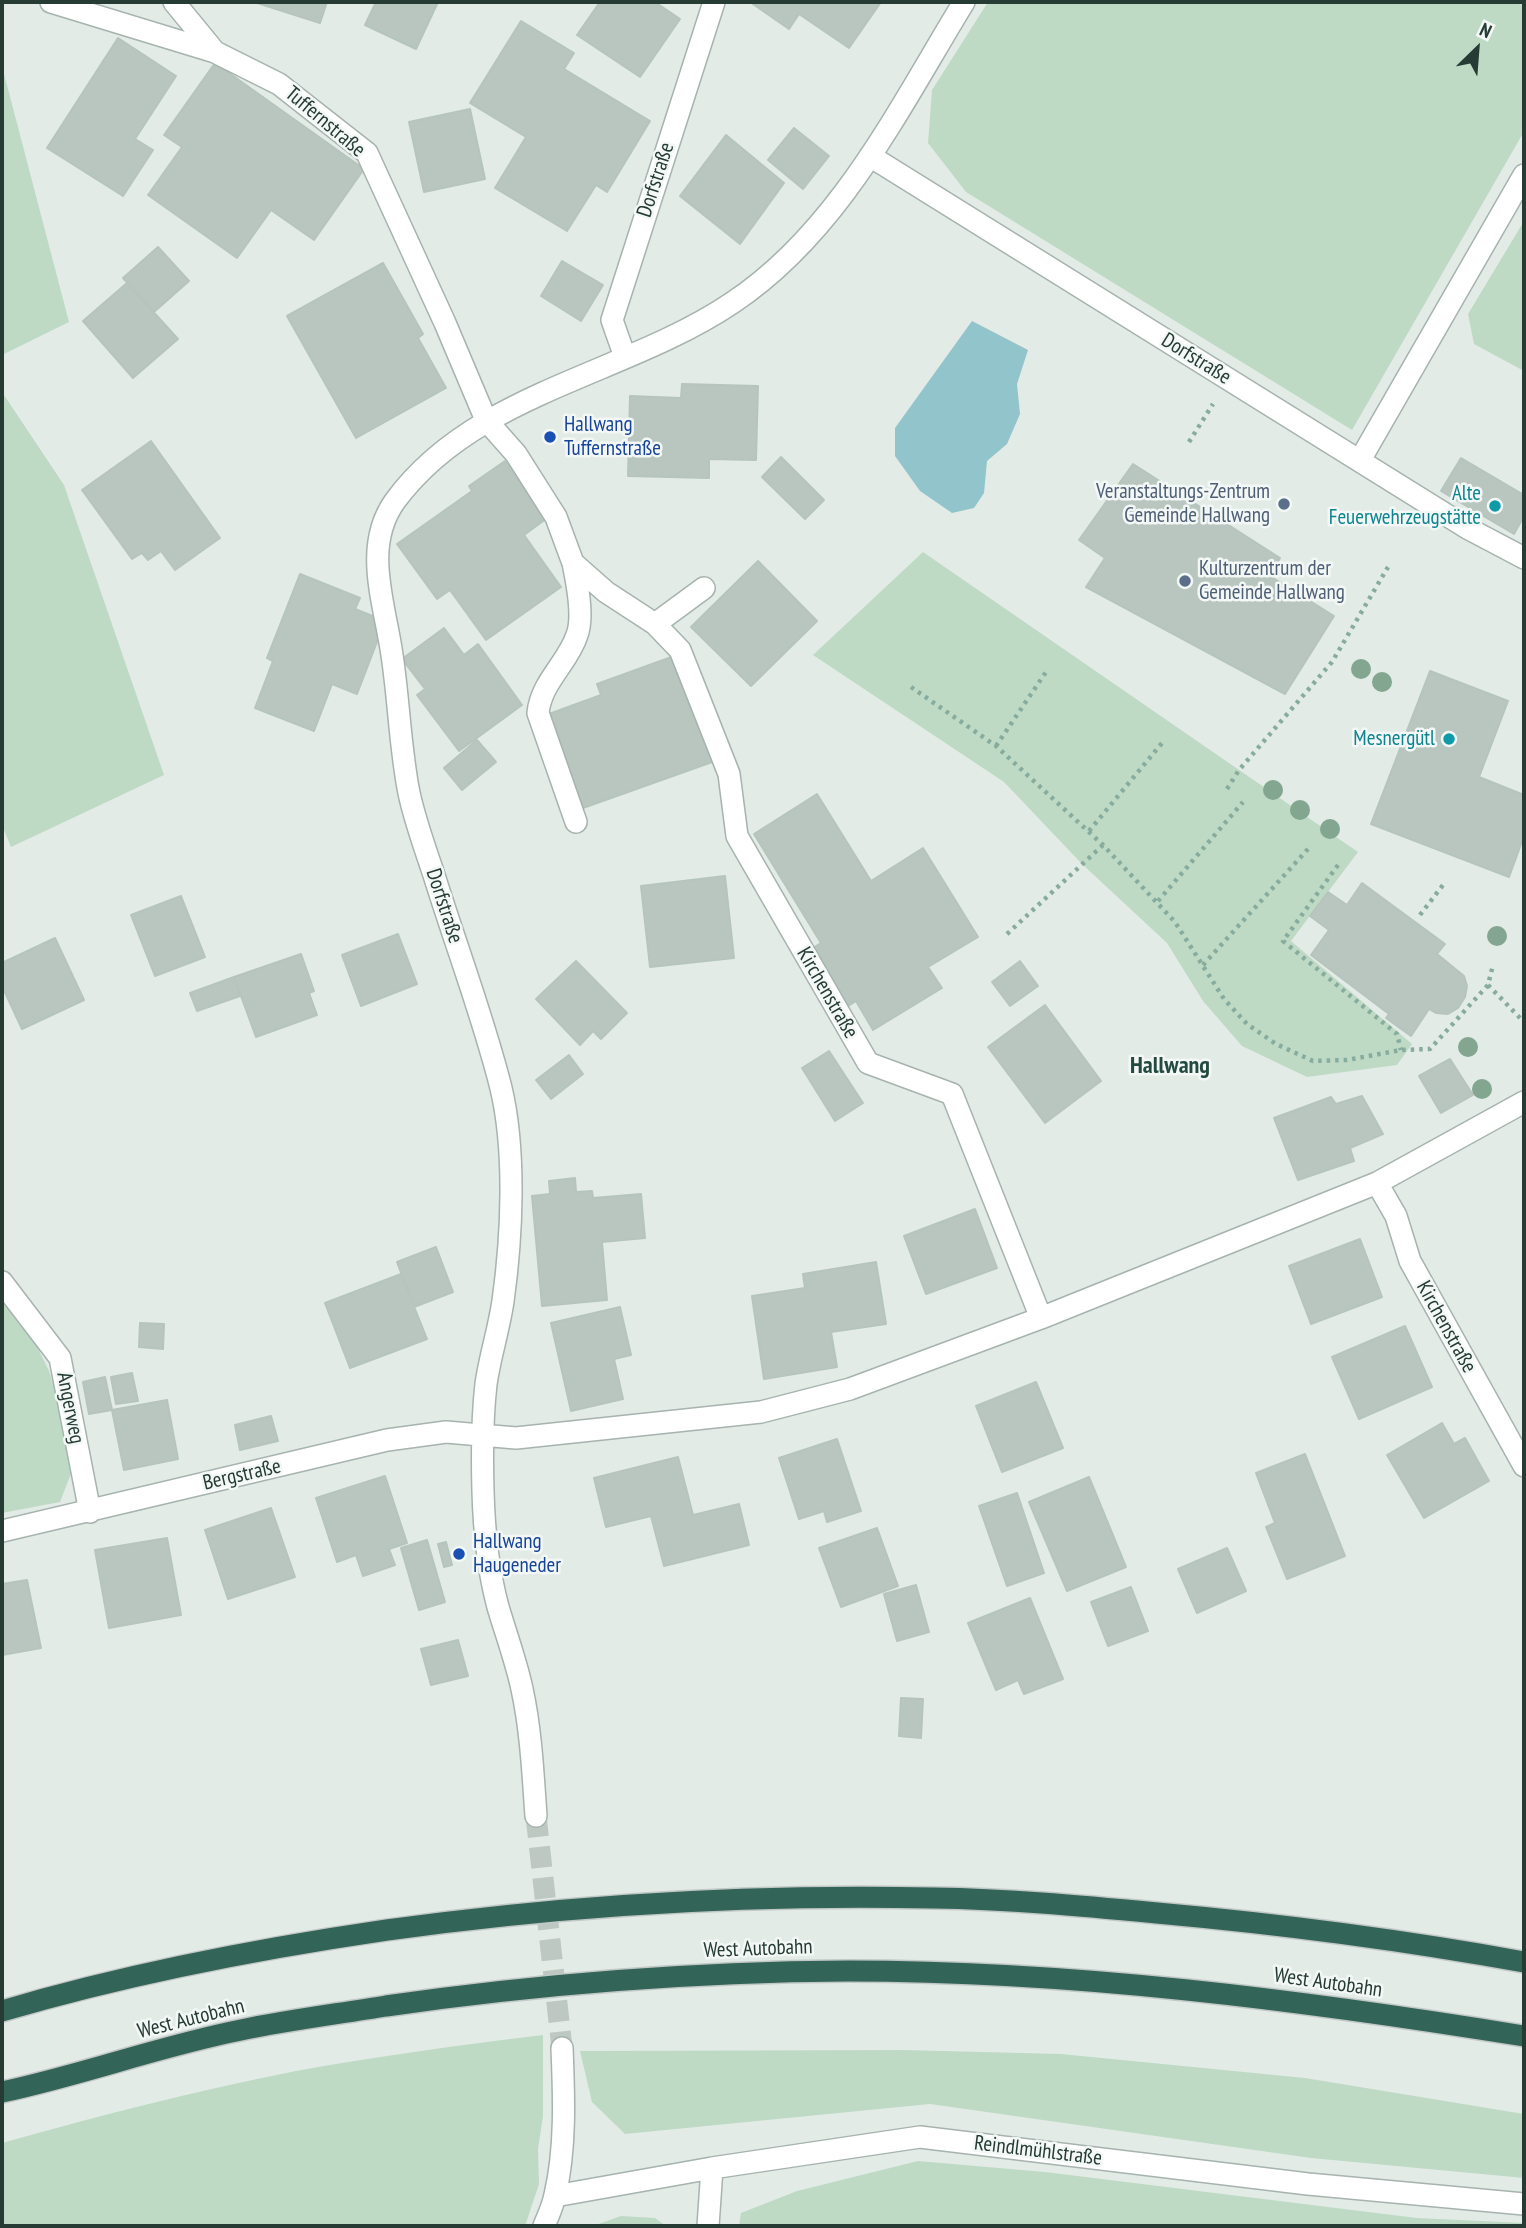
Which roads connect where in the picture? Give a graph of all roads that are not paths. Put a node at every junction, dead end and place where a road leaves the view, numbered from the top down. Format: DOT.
graph roads {
  1 [pos="51,2"];
  2 [pos="174,2"];
  3 [pos="714,2"];
  4 [pos="964,2"];
  5 [pos="215,52"];
  6 [pos="870,156"];
  7 [pos="1524,175"];
  8 [pos="625,357"];
  9 [pos="486,421"];
  10 [pos="1360,460"];
  11 [pos="1524,558"];
  12 [pos="573,563"];
  13 [pos="704,588"];
  14 [pos="655,624"];
  15 [pos="576,822"];
  16 [pos="1524,1102"];
  17 [pos="1377,1183"];
  18 [pos="2,1282"];
  19 [pos="1041,1318"];
  20 [pos="483,1434"];
  21 [pos="1524,1466"];
  22 [pos="90,1511"];
  23 [pos="2,1531"];
  24 [pos="536,1816"];
  25 [pos="1524,1962"];
  26 [pos="2,2011"];
  27 [pos="1524,2036"];
  28 [pos="562,2048"];
  29 [pos="2,2092"];
  30 [pos="712,2168"];
  31 [pos="555,2196"];
  32 [pos="1524,2204"];
  33 [pos="544,2226"];
  34 [pos="708,2226"];
  1 -- 5 [label="street, Tuffernstraße"];
  2 -- 5 [label="street"];
  3 -- 8 [label="street, Dorfstraße"];
  4 -- 6 [label="street, Dorfstraße"];
  5 -- 9 [label="street, Tuffernstraße"];
  6 -- 8 [label="street, Dorfstraße"];
  6 -- 10 [label="street, Dorfstraße"];
  7 -- 10 [label="street"];
  8 -- 9 [label="street, Dorfstraße"];
  9 -- 12 [label="street"];
  9 -- 20 [label="street, Dorfstraße"];
  10 -- 11 [label="street, Dorfstraße"];
  12 -- 14 [label="street"];
  12 -- 15 [label="street"];
  13 -- 14 [label="street"];
  14 -- 19 [label="street, Kirchenstraße"];
  16 -- 17 [label="street"];
  17 -- 19 [label="street"];
  17 -- 21 [label="street, Kirchenstraße"];
  18 -- 22 [label="street, Angerweg"];
  19 -- 20 [label="street"];
  20 -- 22 [label="street, Bergstraße"];
  20 -- 24 [label="street, Dorfstraße"];
  22 -- 23 [label="street, Bergstraße"];
  25 -- 26 [label="highway"];
  27 -- 29 [label="highway, West Autobahn"];
  28 -- 31 [label="street"];
  30 -- 31 [label="street, Reindlmühlstraße"];
  30 -- 32 [label="street, Reindlmühlstraße"];
  30 -- 34 [label="street"];
  31 -- 33 [label="street"];
}
